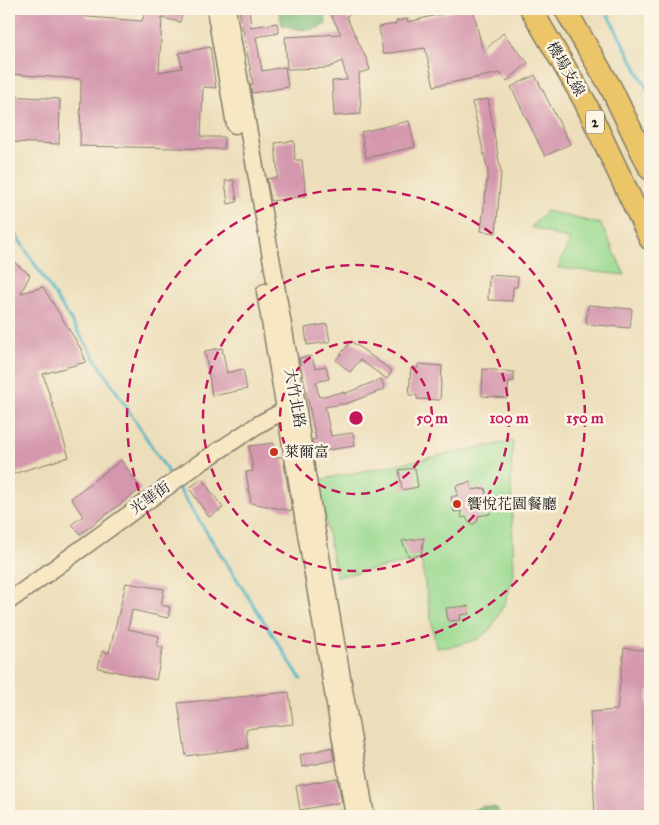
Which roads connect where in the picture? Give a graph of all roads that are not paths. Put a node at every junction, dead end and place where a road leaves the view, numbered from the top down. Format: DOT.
graph roads {
  1 [pos="215,9"];
  2 [pos="227,9"];
  3 [pos="531,9"];
  4 [pos="565,9"];
  5 [pos="650,169"];
  6 [pos="650,239"];
  7 [pos="290,408"];
  8 [pos="9,601"];
  9 [pos="354,816"];
  10 [pos="366,816"];
  1 -- 7 [label="street, 大竹北路"];
  2 -- 7 [label="street, 大竹北路"];
  3 -- 6 [label="highway, 機場支線 / 2"];
  4 -- 5 [label="highway, 機場支線 / 2"];
  7 -- 8 [label="street, 光華街"];
  7 -- 9 [label="street, 大竹北路"];
  7 -- 10 [label="street, 大竹北路"];
}
